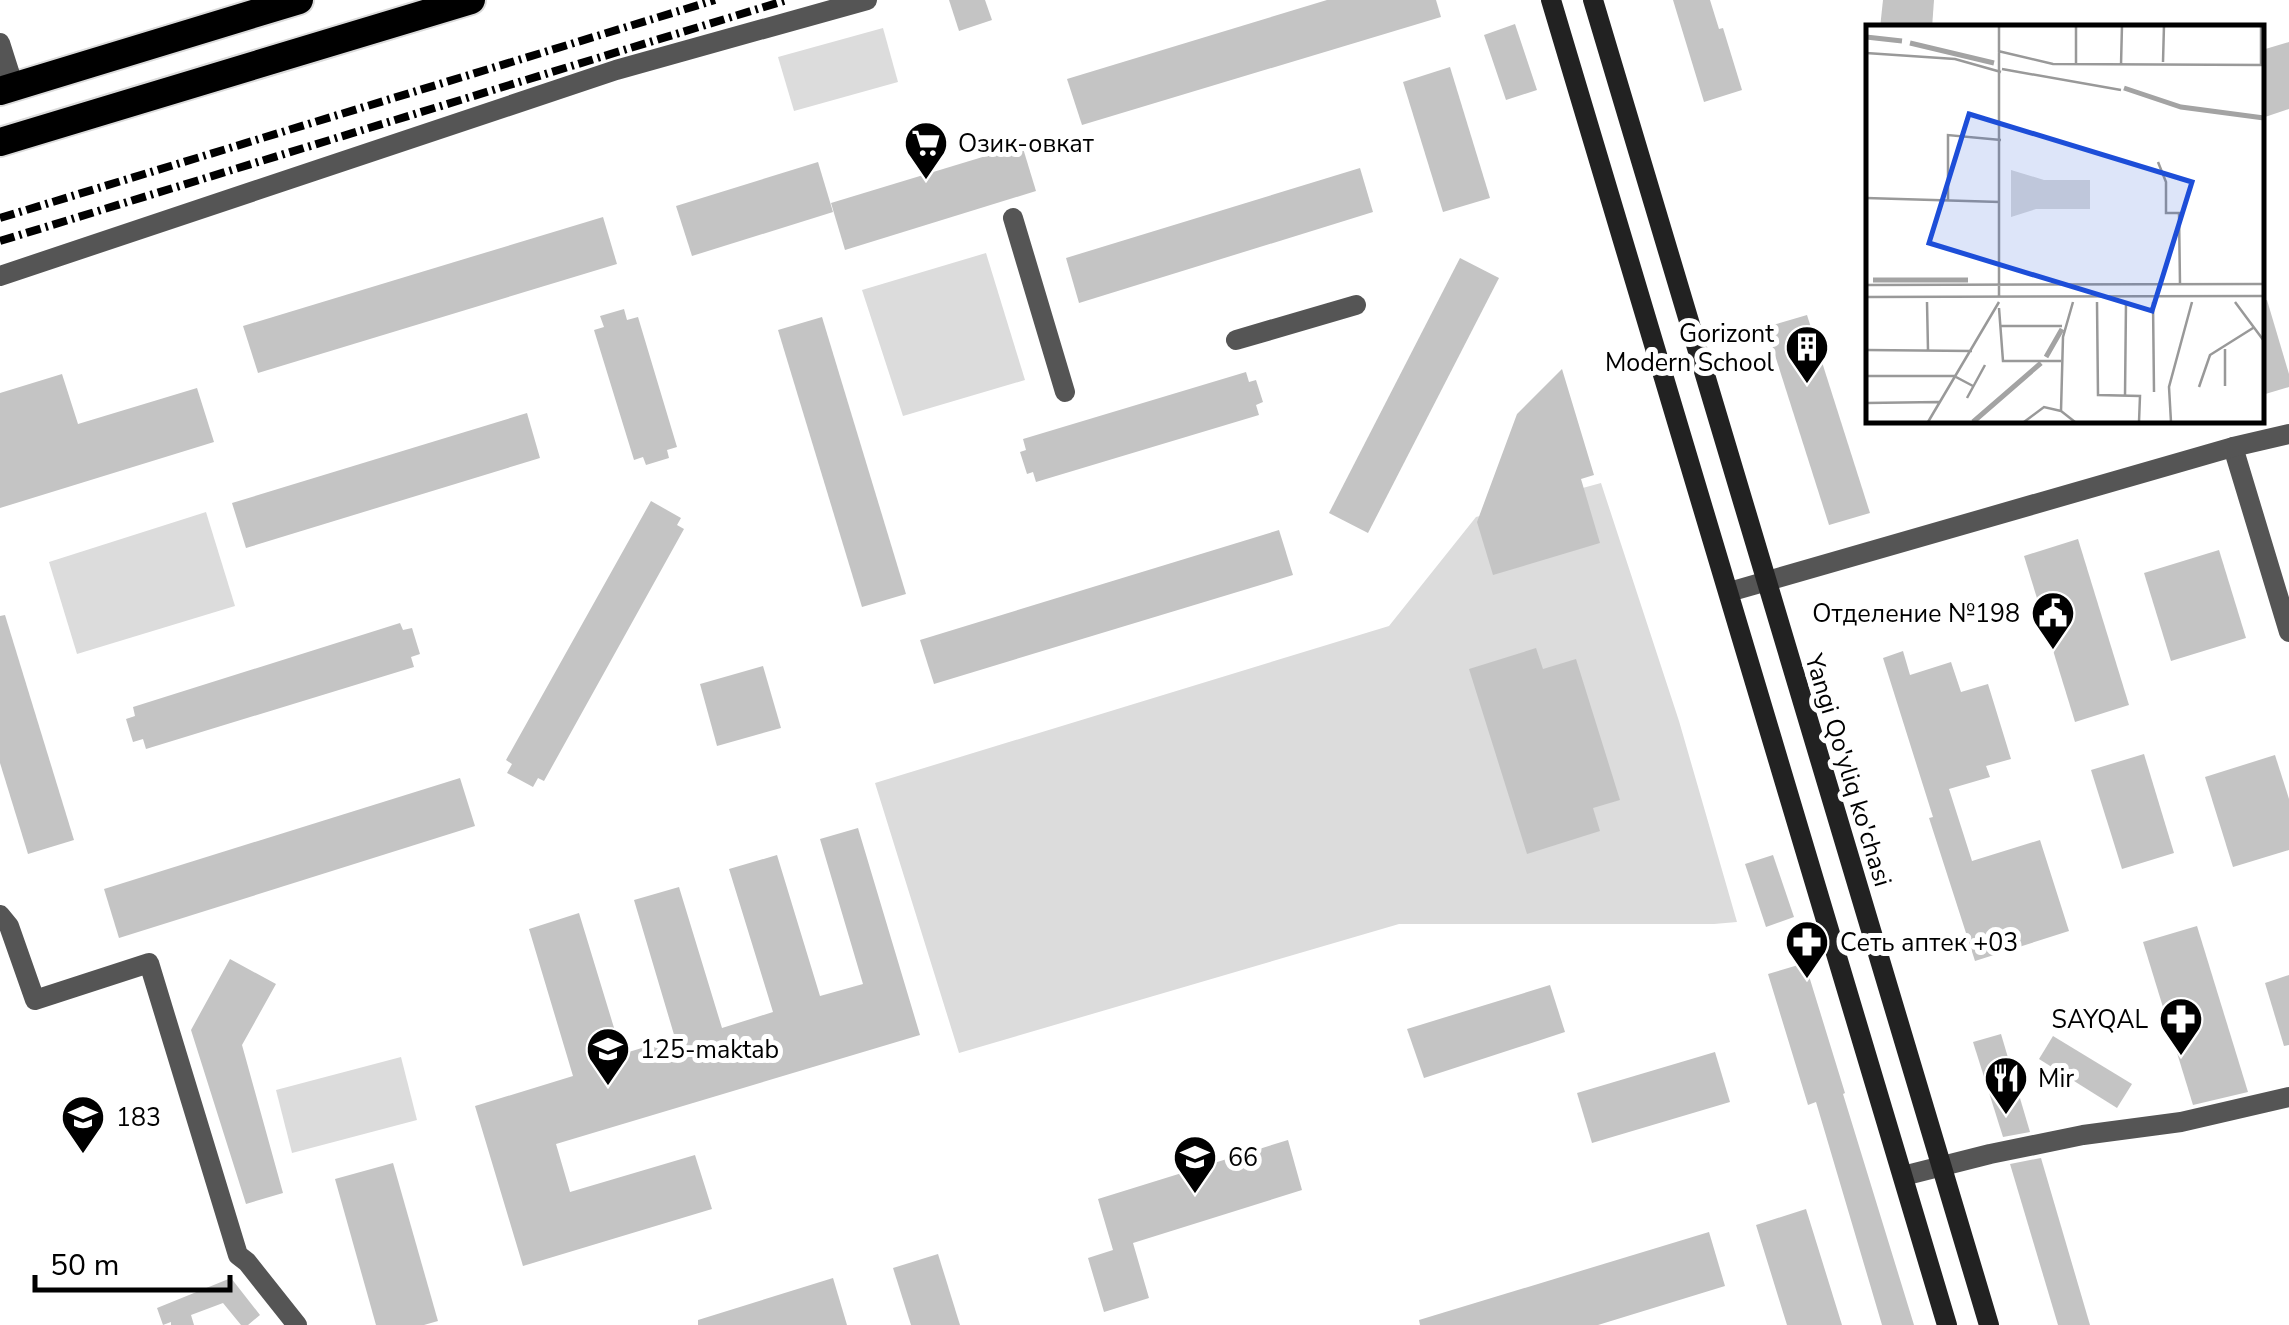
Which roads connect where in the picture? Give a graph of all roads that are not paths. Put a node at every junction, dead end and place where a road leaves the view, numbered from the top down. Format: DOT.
graph roads {
  1 [pos="299,0"];
  2 [pos="471,0"];
  3 [pos="866,0"];
  4 [pos="1551,0"];
  5 [pos="1593,0"];
  6 [pos="267,5"];
  7 [pos="0,42"];
  8 [pos="7,89"];
  9 [pos="0,142"];
  10 [pos="1013,218"];
  11 [pos="0,276"];
  12 [pos="1356,305"];
  13 [pos="1236,340"];
  14 [pos="1066,392"];
  15 [pos="2289,434"];
  16 [pos="2234,447"];
  17 [pos="1766,580"];
  18 [pos="1729,592"];
  19 [pos="2289,632"];
  20 [pos="0,914"];
  21 [pos="2289,1097"];
  22 [pos="1942,1166"];
  23 [pos="1903,1176"];
  24 [pos="297,1325"];
  25 [pos="1947,1325"];
  26 [pos="1989,1325"];
  1 -- 6 [label="highway"];
  2 -- 9 [label="highway"];
  3 -- 11 [label="street"];
  4 -- 18 [label="main road"];
  5 -- 17 [label="main road, Yangi Qo'yliq ko'chasi"];
  6 -- 8 [label="highway"];
  7 -- 8 [label="street"];
  10 -- 14 [label="street"];
  12 -- 13 [label="street"];
  15 -- 16 [label="street"];
  16 -- 17 [label="street"];
  16 -- 19 [label="street"];
  17 -- 18 [label="street"];
  17 -- 22 [label="main road, Yangi Qo'yliq ko'chasi"];
  18 -- 23 [label="main road"];
  20 -- 24 [label="street"];
  21 -- 22 [label="street"];
  22 -- 23 [label="street"];
  22 -- 26 [label="main road, Yangi Qo'yliq ko'chasi"];
  23 -- 25 [label="main road"];
}
